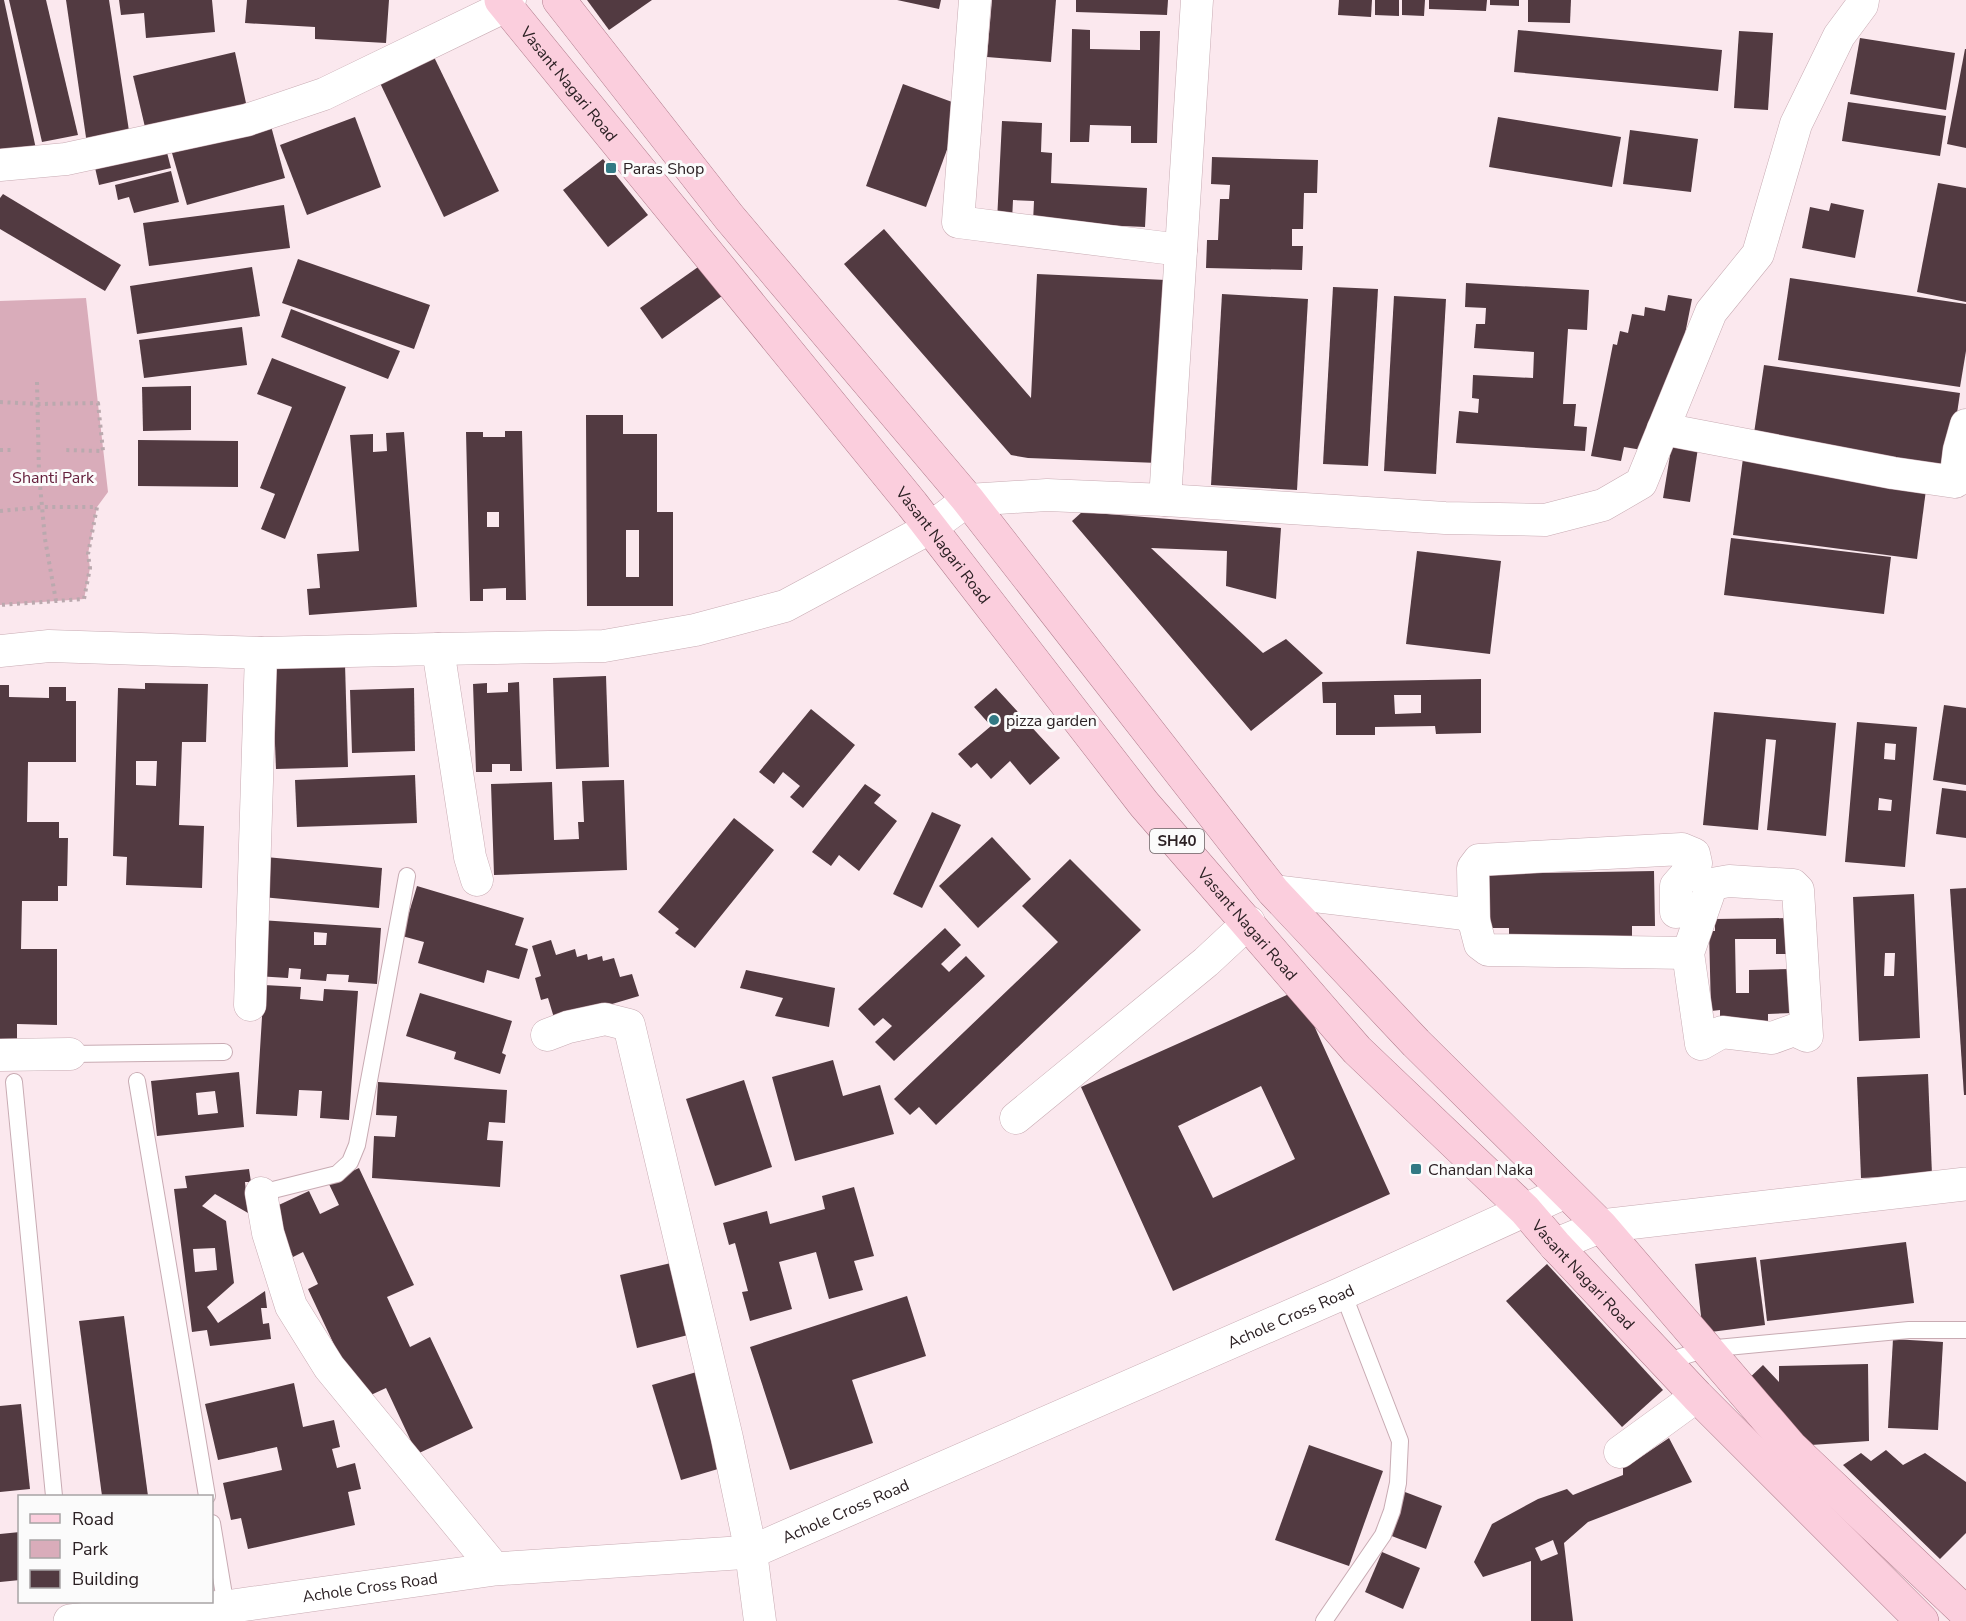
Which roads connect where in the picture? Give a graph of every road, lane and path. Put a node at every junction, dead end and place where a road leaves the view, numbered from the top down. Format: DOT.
graph roads {
  1 [pos="559,0"];
  2 [pos="975,0"];
  3 [pos="1197,0"];
  4 [pos="1863,0"];
  5 [pos="506,2"];
  6 [pos="0,165"];
  7 [pos="1181,250"];
  8 [pos="37,382"];
  9 [pos="0,402"];
  10 [pos="39,404"];
  11 [pos="1966,425"];
  12 [pos="1663,429"];
  13 [pos="0,450"];
  14 [pos="15,450"];
  15 [pos="64,450"];
  16 [pos="968,500"];
  17 [pos="1165,500"];
  18 [pos="43,507"];
  19 [pos="0,511"];
  20 [pos="930,528"];
  21 [pos="56,601"];
  22 [pos="0,605"];
  23 [pos="438,649"];
  24 [pos="0,651"];
  25 [pos="261,653"];
  26 [pos="406,876"];
  27 [pos="477,880"];
  28 [pos="1273,891"];
  29 [pos="1676,912"];
  30 [pos="1474,921"];
  31 [pos="1249,922"];
  32 [pos="1689,953"];
  33 [pos="250,1005"];
  34 [pos="547,1035"];
  35 [pos="224,1052"];
  36 [pos="70,1054"];
  37 [pos="0,1055"];
  38 [pos="137,1081"];
  39 [pos="14,1082"];
  40 [pos="1016,1118"];
  41 [pos="1966,1184"];
  42 [pos="1565,1192"];
  43 [pos="261,1193"];
  44 [pos="1525,1210"];
  45 [pos="1601,1226"];
  46 [pos="1555,1245"];
  47 [pos="1343,1293"];
  48 [pos="1966,1330"];
  49 [pos="1706,1349"];
  50 [pos="1665,1362"];
  51 [pos="1697,1396"];
  52 [pos="1620,1452"];
  53 [pos="54,1495"];
  54 [pos="207,1495"];
  55 [pos="213,1529"];
  56 [pos="751,1552"];
  57 [pos="495,1569"];
  58 [pos="64,1603"];
  59 [pos="226,1607"];
  60 [pos="1966,1613"];
  61 [pos="157,1616"];
  62 [pos="68,1621"];
  63 [pos="760,1621"];
  64 [pos="1324,1621"];
  65 [pos="1923,1621"];
  1 -- 16 [label="main road, SH40"];
  2 -- 7 [label="street"];
  3 -- 7 [label="street"];
  4 -- 12 [label="street"];
  5 -- 6 [label="street"];
  5 -- 20 [label="main road, Vasant Nagari Road / SH40"];
  7 -- 17 [label="street"];
  8 -- 10 [label="path"];
  9 -- 10 [label="path"];
  10 -- 15 [label="path"];
  10 -- 18 [label="path"];
  11 -- 12 [label="street"];
  12 -- 17 [label="street"];
  13 -- 14 [label="path"];
  16 -- 17 [label="street"];
  16 -- 20 [label="street"];
  16 -- 28 [label="main road, SH40"];
  18 -- 19 [label="path"];
  18 -- 21 [label="path"];
  18 -- 21 [label="path"];
  20 -- 23 [label="street"];
  20 -- 31 [label="main road, Vasant Nagari Road / SH40"];
  21 -- 22 [label="path"];
  23 -- 25 [label="street"];
  23 -- 27 [label="street"];
  24 -- 25 [label="street"];
  25 -- 33 [label="street"];
  26 -- 43 [label="lane"];
  28 -- 30 [label="street"];
  28 -- 42 [label="main road, SH40"];
  29 -- 30 [label="street"];
  30 -- 32 [label="street"];
  31 -- 40 [label="street"];
  31 -- 44 [label="main road, Vasant Nagari Road / SH40"];
  32 -- 32 [label="street"];
  34 -- 56 [label="street"];
  35 -- 36 [label="lane"];
  36 -- 37 [label="street"];
  38 -- 54 [label="lane"];
  39 -- 53 [label="lane"];
  41 -- 45 [label="street"];
  42 -- 44 [label="street, Achole Cross Road"];
  42 -- 45 [label="main road, SH40"];
  43 -- 57 [label="street"];
  44 -- 46 [label="main road, Vasant Nagari Road / SH40"];
  44 -- 47 [label="street, Achole Cross Road"];
  45 -- 46 [label="street"];
  45 -- 49 [label="main road, SH40"];
  46 -- 50 [label="main road, Vasant Nagari Road / SH40"];
  47 -- 56 [label="street, Achole Cross Road"];
  47 -- 64 [label="lane"];
  48 -- 49 [label="lane"];
  49 -- 50 [label="lane"];
  49 -- 60 [label="main road, SH40"];
  50 -- 51 [label="main road, Vasant Nagari Road / SH40"];
  51 -- 52 [label="street"];
  51 -- 65 [label="main road, Vasant Nagari Road / SH40"];
  55 -- 59 [label="lane"];
  56 -- 57 [label="street, Achole Cross Road"];
  56 -- 63 [label="street"];
  57 -- 59 [label="street, Achole Cross Road"];
  58 -- 62 [label="lane"];
  59 -- 61 [label="street, Achole Cross Road"];
  61 -- 62 [label="street, Achole Cross Road"];
}
